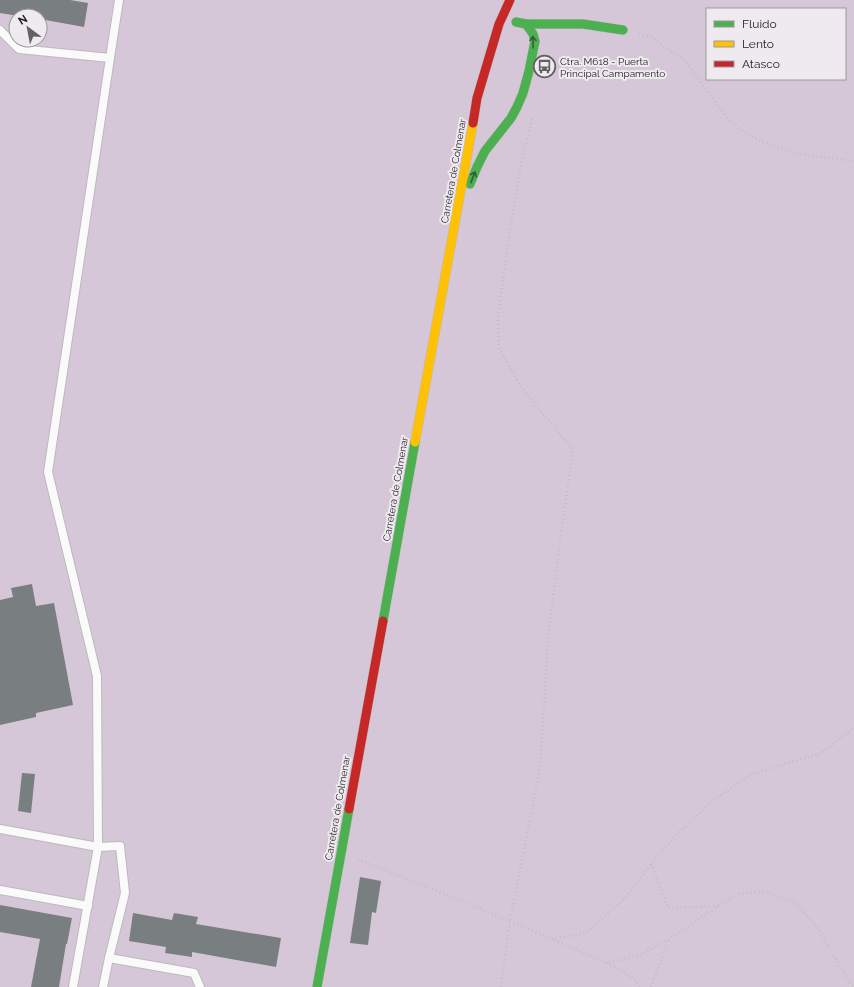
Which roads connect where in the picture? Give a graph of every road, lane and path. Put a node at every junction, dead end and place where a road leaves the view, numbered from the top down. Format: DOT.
graph roads {
  1 [pos="119,0"];
  2 [pos="510,1"];
  3 [pos="502,18"];
  4 [pos="523,24"];
  5 [pos="0,30"];
  6 [pos="623,30"];
  7 [pos="494,39"];
  8 [pos="110,58"];
  9 [pos="535,110"];
  10 [pos="854,161"];
  11 [pos="451,240"];
  12 [pos="854,728"];
  13 [pos="0,829"];
  14 [pos="98,847"];
  15 [pos="340,854"];
  16 [pos="651,864"];
  17 [pos="0,890"];
  18 [pos="88,906"];
  19 [pos="718,906"];
  20 [pos="510,921"];
  21 [pos="551,939"];
  22 [pos="669,939"];
  23 [pos="109,958"];
  24 [pos="607,963"];
  25 [pos="73,987"];
  26 [pos="104,987"];
  27 [pos="200,987"];
  28 [pos="317,987"];
  29 [pos="500,987"];
  30 [pos="640,987"];
  31 [pos="651,987"];
  32 [pos="854,987"];
  1 -- 8 [label="lane"];
  2 -- 3 [label="street, Carretera de Colmenar"];
  2 -- 4 [label="street"];
  3 -- 4 [label="street"];
  3 -- 7 [label="street, Carretera de Colmenar"];
  4 -- 6 [label="street"];
  4 -- 7 [label="street"];
  11 -- 4 [label="street, one-way"];
  5 -- 8 [label="lane"];
  6 -- 10 [label="path"];
  7 -- 11 [label="street, Carretera de Colmenar"];
  8 -- 14 [label="lane"];
  9 -- 20 [label="path"];
  11 -- 15 [label="street, Carretera de Colmenar"];
  12 -- 16 [label="path"];
  13 -- 14 [label="lane"];
  14 -- 18 [label="lane"];
  14 -- 23 [label="lane"];
  15 -- 20 [label="path"];
  15 -- 28 [label="street, Carretera de Colmenar"];
  16 -- 19 [label="path"];
  16 -- 21 [label="path"];
  17 -- 18 [label="lane"];
  18 -- 25 [label="lane"];
  19 -- 22 [label="path"];
  19 -- 32 [label="path"];
  20 -- 21 [label="path"];
  20 -- 29 [label="path"];
  21 -- 24 [label="path"];
  22 -- 24 [label="path"];
  22 -- 31 [label="path"];
  23 -- 26 [label="lane"];
  23 -- 27 [label="lane"];
  24 -- 30 [label="path"];
}
